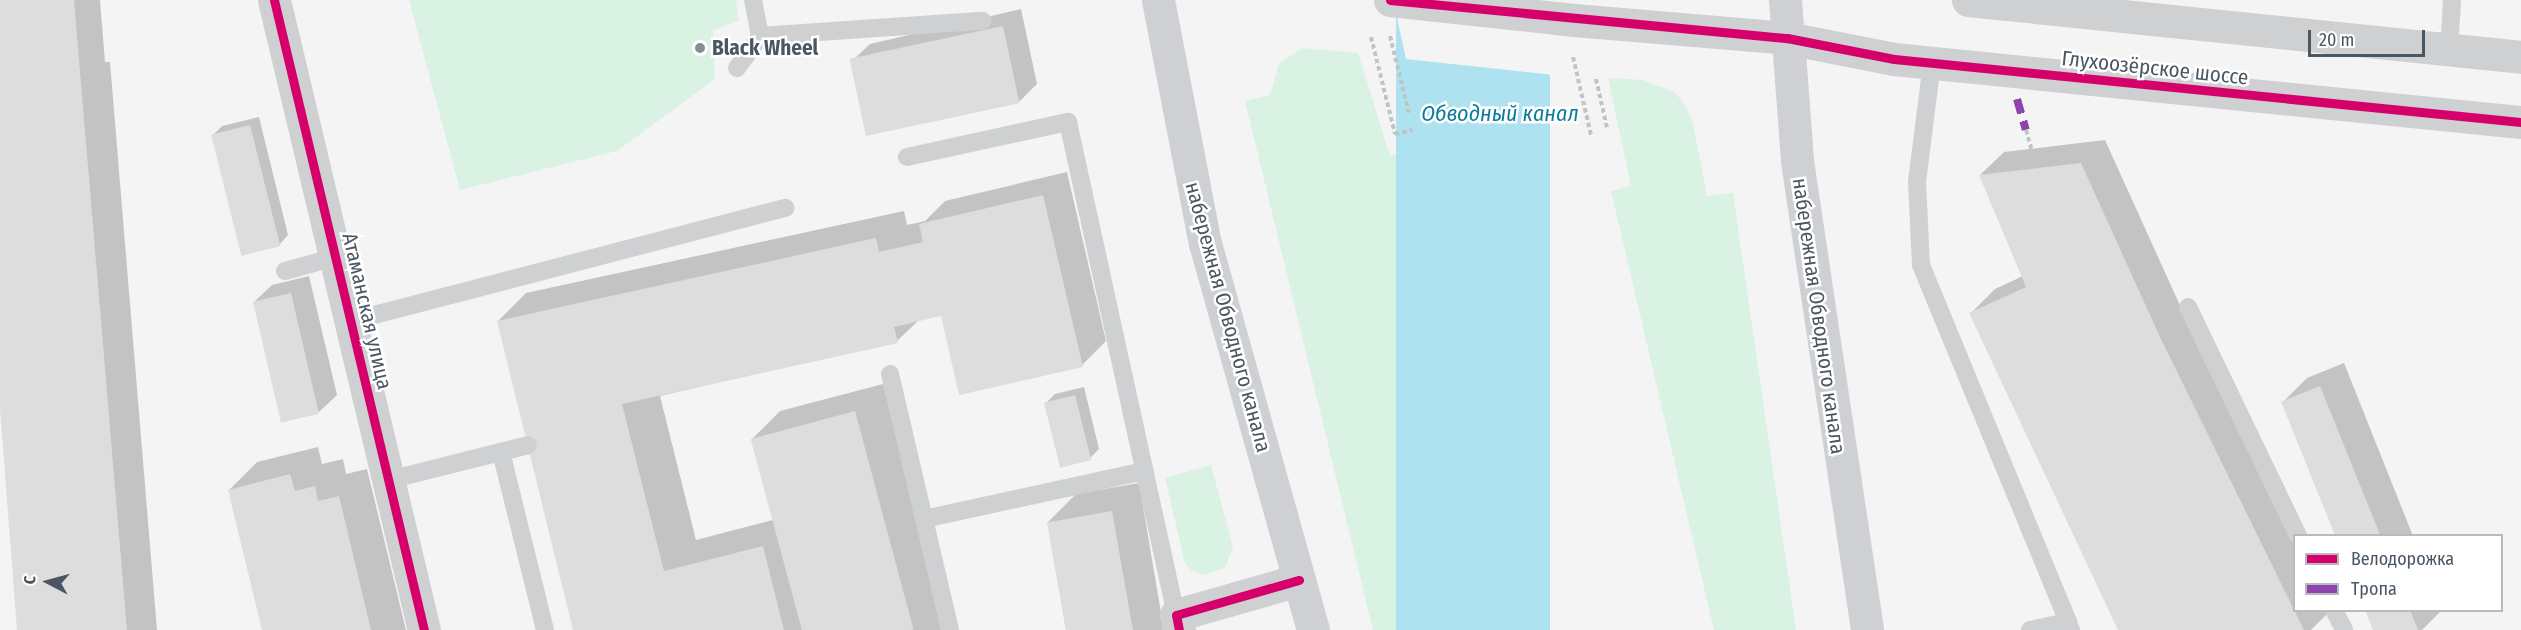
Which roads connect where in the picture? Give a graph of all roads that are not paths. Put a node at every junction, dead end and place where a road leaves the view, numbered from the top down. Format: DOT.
graph roads {
  1 [pos="274,0"];
  2 [pos="753,0"];
  3 [pos="1158,0"];
  4 [pos="1390,0"];
  5 [pos="1785,0"];
  6 [pos="1968,0"];
  7 [pos="2452,0"];
  8 [pos="982,21"];
  9 [pos="760,36"];
  10 [pos="1787,38"];
  11 [pos="2449,51"];
  12 [pos="2521,57"];
  13 [pos="1932,63"];
  14 [pos="737,68"];
  15 [pos="2521,122"];
  16 [pos="907,157"];
  17 [pos="786,208"];
  18 [pos="336,257"];
  19 [pos="285,271"];
  20 [pos="2188,308"];
  21 [pos="351,321"];
  22 [pos="890,374"];
  23 [pos="528,445"];
  24 [pos="501,452"];
  25 [pos="1145,471"];
  26 [pos="388,480"];
  27 [pos="924,519"];
  28 [pos="2297,534"];
  29 [pos="1299,580"];
  30 [pos="2335,612"];
  31 [pos="1178,623"];
  32 [pos="2070,626"];
  33 [pos="424,630"];
  34 [pos="545,630"];
  35 [pos="950,630"];
  36 [pos="1313,630"];
  37 [pos="1867,630"];
  38 [pos="2030,630"];
  39 [pos="2344,630"];
  1 -- 18 [label="street, Атаманская улица"];
  2 -- 9 [label="lane"];
  3 -- 29 [label="main road, набережная Обводного канала"];
  4 -- 10 [label="street, Глухоозёрское шоссе, bridge"];
  5 -- 10 [label="main road, набережная Обводного канала"];
  6 -- 11 [label="street"];
  7 -- 11 [label="lane"];
  8 -- 9 [label="lane"];
  9 -- 14 [label="lane"];
  10 -- 13 [label="street, Глухоозёрское шоссе"];
  10 -- 37 [label="main road, набережная Обводного канала"];
  11 -- 12 [label="street"];
  13 -- 15 [label="street, Глухоозёрское шоссе"];
  13 -- 32 [label="lane"];
  16 -- 25 [label="lane"];
  17 -- 21 [label="lane"];
  18 -- 19 [label="lane"];
  18 -- 21 [label="street, Атаманская улица"];
  20 -- 28 [label="lane"];
  21 -- 26 [label="street, Атаманская улица"];
  22 -- 27 [label="lane"];
  23 -- 24 [label="lane"];
  24 -- 26 [label="lane"];
  24 -- 34 [label="lane"];
  25 -- 27 [label="lane"];
  25 -- 31 [label="lane"];
  26 -- 33 [label="street, Атаманская улица"];
  27 -- 35 [label="lane"];
  29 -- 31 [label="street"];
  29 -- 36 [label="main road, набережная Обводного канала"];
  30 -- 39 [label="lane"];
  32 -- 38 [label="lane"];
}
